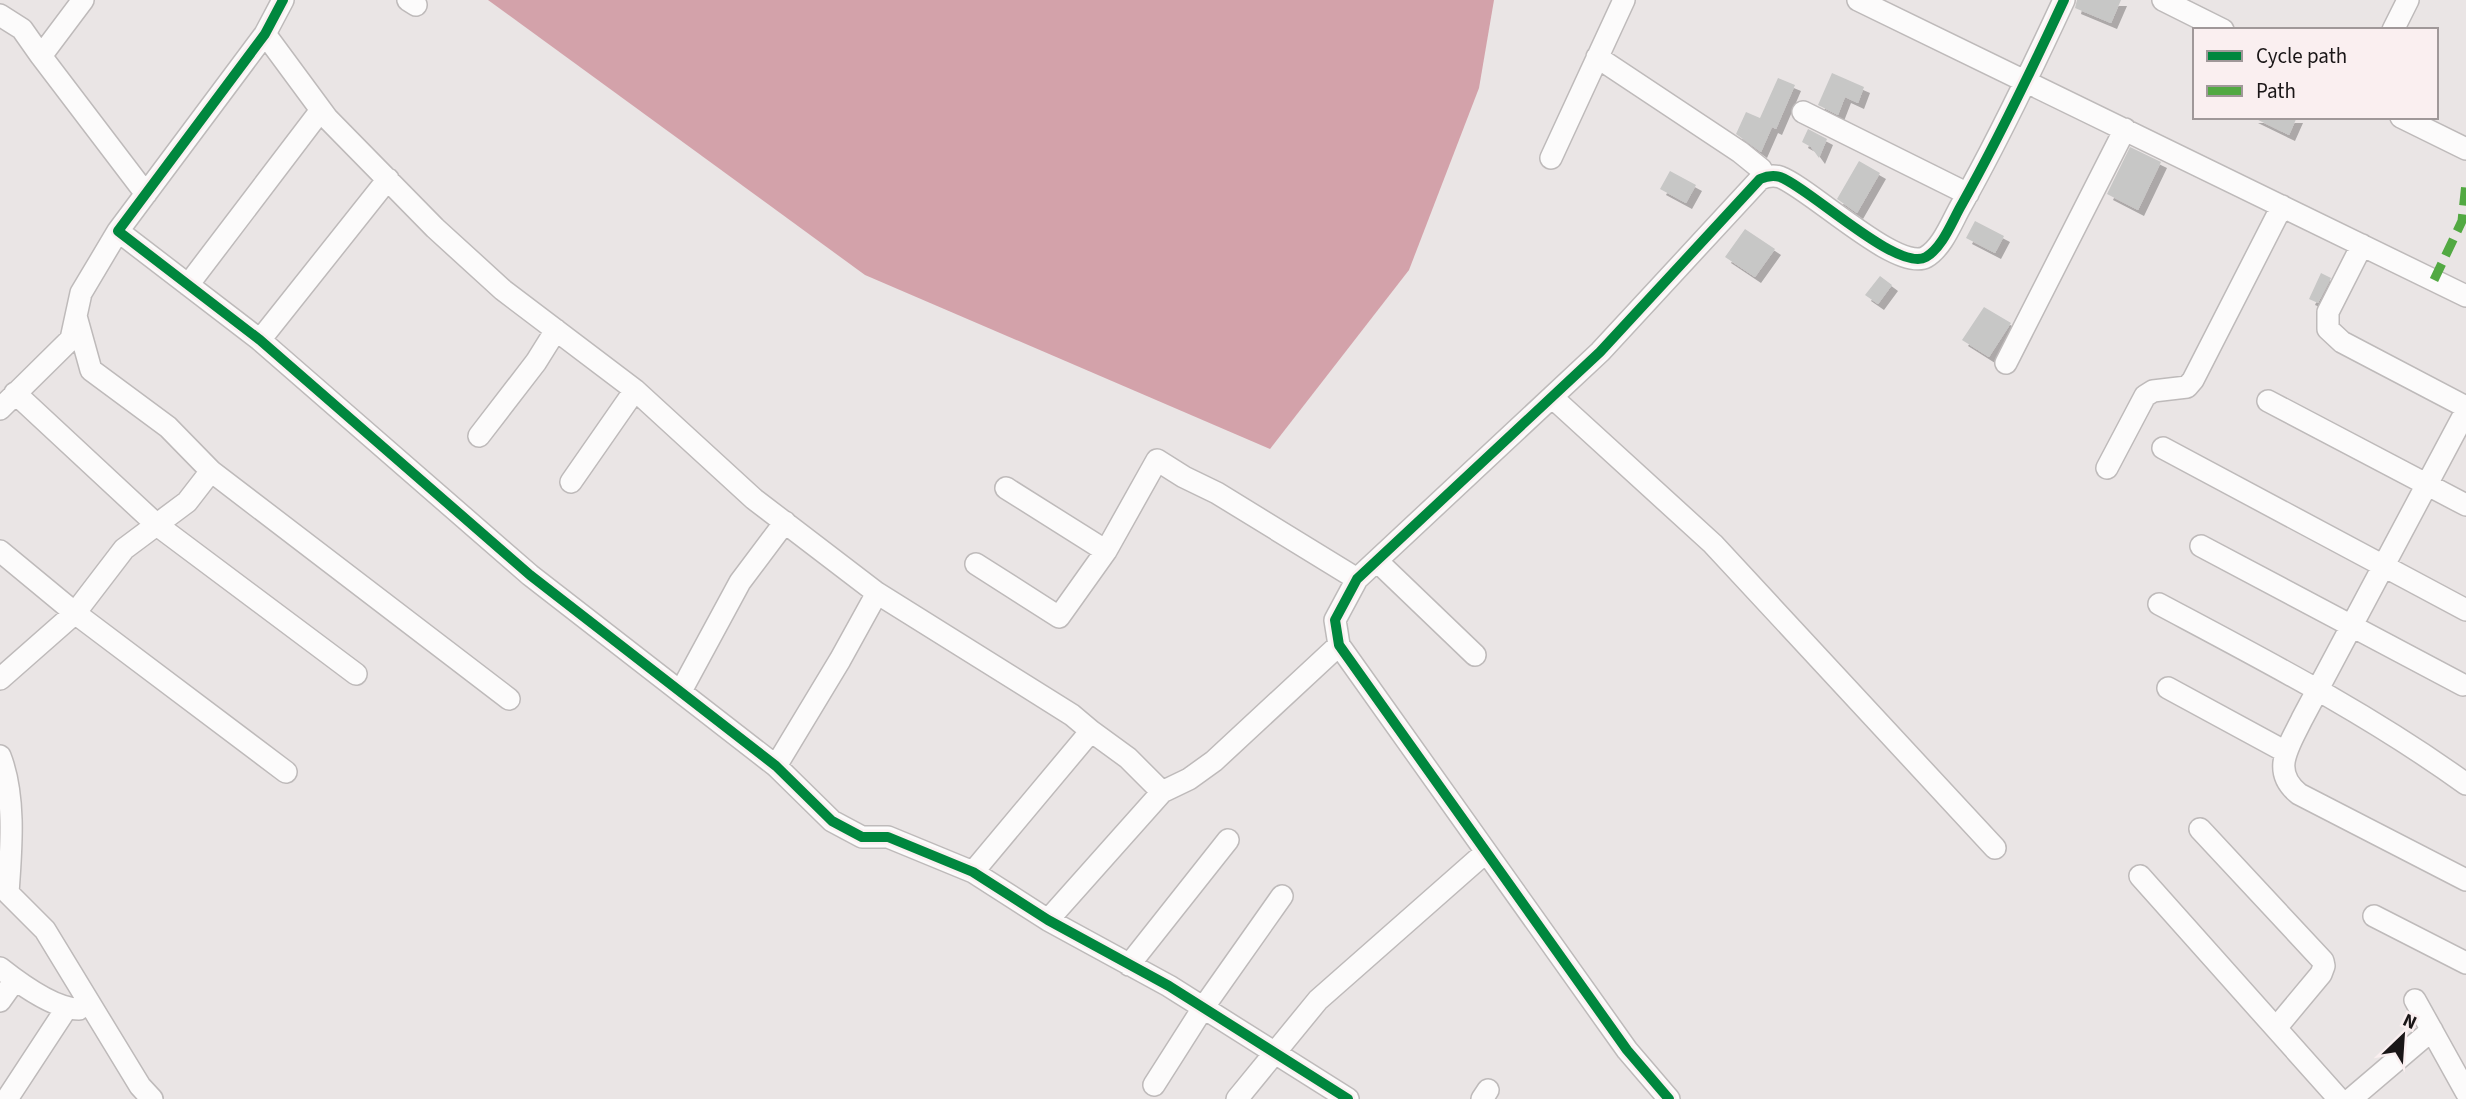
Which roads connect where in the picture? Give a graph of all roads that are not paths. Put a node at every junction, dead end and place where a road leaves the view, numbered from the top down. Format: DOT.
graph roads {
  1 [pos="83,0"];
  2 [pos="283,0"];
  3 [pos="1624,0"];
  4 [pos="1858,0"];
  5 [pos="2064,0"];
  6 [pos="2163,0"];
  7 [pos="2408,0"];
  8 [pos="0,15"];
  9 [pos="2219,28"];
  10 [pos="2394,28"];
  11 [pos="265,34"];
  12 [pos="41,56"];
  13 [pos="1597,57"];
  14 [pos="2027,80"];
  15 [pos="321,110"];
  16 [pos="1804,112"];
  17 [pos="2406,119"];
  18 [pos="2126,129"];
  19 [pos="2466,149"];
  20 [pos="1550,158"];
  21 [pos="1765,177"];
  22 [pos="388,179"];
  23 [pos="146,194"];
  24 [pos="1968,194"];
  25 [pos="2283,206"];
  26 [pos="118,232"];
  27 [pos="2362,245"];
  28 [pos="188,285"];
  29 [pos="2466,296"];
  30 [pos="76,316"];
  31 [pos="556,330"];
  32 [pos="260,340"];
  33 [pos="2006,363"];
  34 [pos="635,390"];
  35 [pos="1553,398"];
  36 [pos="7,401"];
  37 [pos="2267,401"];
  38 [pos="2466,409"];
  39 [pos="479,436"];
  40 [pos="2163,448"];
  41 [pos="2107,468"];
  42 [pos="211,471"];
  43 [pos="571,482"];
  44 [pos="2427,485"];
  45 [pos="1006,488"];
  46 [pos="2466,505"];
  47 [pos="785,522"];
  48 [pos="157,525"];
  49 [pos="2201,547"];
  50 [pos="0,551"];
  51 [pos="1105,551"];
  52 [pos="1377,561"];
  53 [pos="976,564"];
  54 [pos="2384,566"];
  55 [pos="1357,579"];
  56 [pos="877,593"];
  57 [pos="2159,604"];
  58 [pos="2466,610"];
  59 [pos="75,613"];
  60 [pos="2352,626"];
  61 [pos="1339,645"];
  62 [pos="1475,655"];
  63 [pos="356,674"];
  64 [pos="0,679"];
  65 [pos="2463,685"];
  66 [pos="2168,688"];
  67 [pos="2318,689"];
  68 [pos="681,691"];
  69 [pos="509,699"];
  70 [pos="1091,731"];
  71 [pos="2286,752"];
  72 [pos="0,756"];
  73 [pos="776,766"];
  74 [pos="286,772"];
  75 [pos="2466,784"];
  76 [pos="1162,792"];
  77 [pos="2200,829"];
  78 [pos="1228,840"];
  79 [pos="1996,848"];
  80 [pos="1486,852"];
  81 [pos="973,872"];
  82 [pos="2140,876"];
  83 [pos="2466,880"];
  84 [pos="4,891"];
  85 [pos="1282,896"];
  86 [pos="2374,915"];
  87 [pos="1048,920"];
  88 [pos="2466,963"];
  89 [pos="1129,965"];
  90 [pos="8,974"];
  91 [pos="2415,1000"];
  92 [pos="0,1001"];
  93 [pos="1203,1008"];
  94 [pos="66,1009"];
  95 [pos="95,1010"];
  96 [pos="2276,1028"];
  97 [pos="2432,1030"];
  98 [pos="1275,1051"];
  99 [pos="1154,1085"];
  100 [pos="2466,1092"];
  101 [pos="8,1099"];
  102 [pos="152,1099"];
  103 [pos="1237,1099"];
  104 [pos="1348,1099"];
  105 [pos="1670,1099"];
  106 [pos="2339,1099"];
  107 [pos="2351,1099"];
  1 -- 12 [label="street"];
  2 -- 11 [label="street"];
  3 -- 13 [label="street"];
  4 -- 14 [label="street"];
  5 -- 14 [label="street"];
  6 -- 9 [label="street"];
  7 -- 10 [label="street"];
  8 -- 12 [label="street"];
  11 -- 15 [label="street"];
  11 -- 23 [label="street"];
  12 -- 23 [label="street"];
  13 -- 20 [label="street"];
  13 -- 21 [label="street"];
  14 -- 18 [label="street"];
  14 -- 24 [label="street"];
  15 -- 22 [label="street"];
  15 -- 28 [label="street"];
  16 -- 24 [label="street"];
  17 -- 19 [label="street"];
  18 -- 25 [label="street"];
  18 -- 33 [label="street"];
  21 -- 24 [label="street"];
  21 -- 35 [label="street"];
  22 -- 31 [label="street"];
  22 -- 32 [label="street"];
  23 -- 26 [label="street"];
  25 -- 27 [label="street"];
  25 -- 41 [label="street"];
  26 -- 28 [label="street"];
  26 -- 30 [label="street"];
  27 -- 29 [label="street"];
  27 -- 38 [label="street"];
  28 -- 32 [label="street"];
  30 -- 36 [label="street"];
  30 -- 42 [label="street"];
  31 -- 34 [label="street"];
  31 -- 39 [label="street"];
  32 -- 68 [label="street"];
  34 -- 43 [label="street"];
  34 -- 47 [label="street"];
  35 -- 52 [label="street"];
  35 -- 79 [label="street"];
  36 -- 48 [label="street"];
  37 -- 44 [label="street"];
  38 -- 44 [label="street"];
  40 -- 54 [label="street"];
  42 -- 48 [label="street"];
  42 -- 69 [label="street"];
  44 -- 46 [label="street"];
  44 -- 54 [label="street"];
  45 -- 51 [label="street"];
  47 -- 56 [label="street"];
  47 -- 68 [label="street"];
  48 -- 59 [label="street"];
  48 -- 63 [label="street"];
  49 -- 60 [label="street"];
  50 -- 59 [label="street"];
  51 -- 53 [label="street"];
  51 -- 55 [label="street"];
  52 -- 55 [label="street"];
  52 -- 62 [label="street"];
  54 -- 58 [label="street"];
  54 -- 60 [label="street"];
  55 -- 61 [label="street"];
  56 -- 70 [label="street"];
  56 -- 73 [label="street"];
  57 -- 67 [label="street"];
  59 -- 64 [label="street"];
  59 -- 74 [label="street"];
  60 -- 65 [label="street"];
  60 -- 67 [label="street"];
  61 -- 76 [label="street"];
  61 -- 80 [label="street"];
  66 -- 71 [label="street"];
  67 -- 71 [label="street"];
  67 -- 75 [label="street"];
  68 -- 73 [label="street"];
  70 -- 76 [label="street"];
  70 -- 81 [label="street"];
  71 -- 83 [label="street"];
  72 -- 84 [label="street"];
  73 -- 81 [label="street"];
  76 -- 87 [label="street"];
  77 -- 96 [label="street"];
  78 -- 89 [label="street"];
  80 -- 98 [label="street"];
  80 -- 105 [label="street"];
  81 -- 87 [label="street"];
  82 -- 96 [label="street"];
  84 -- 95 [label="street"];
  85 -- 93 [label="street"];
  86 -- 88 [label="street"];
  87 -- 89 [label="street"];
  89 -- 93 [label="street"];
  90 -- 92 [label="street"];
  90 -- 94 [label="street"];
  91 -- 97 [label="street"];
  93 -- 98 [label="street"];
  93 -- 99 [label="street"];
  94 -- 95 [label="street"];
  94 -- 101 [label="street"];
  95 -- 102 [label="street"];
  96 -- 106 [label="street"];
  97 -- 100 [label="street"];
  97 -- 107 [label="street"];
  98 -- 103 [label="street"];
  98 -- 104 [label="street"];
}
